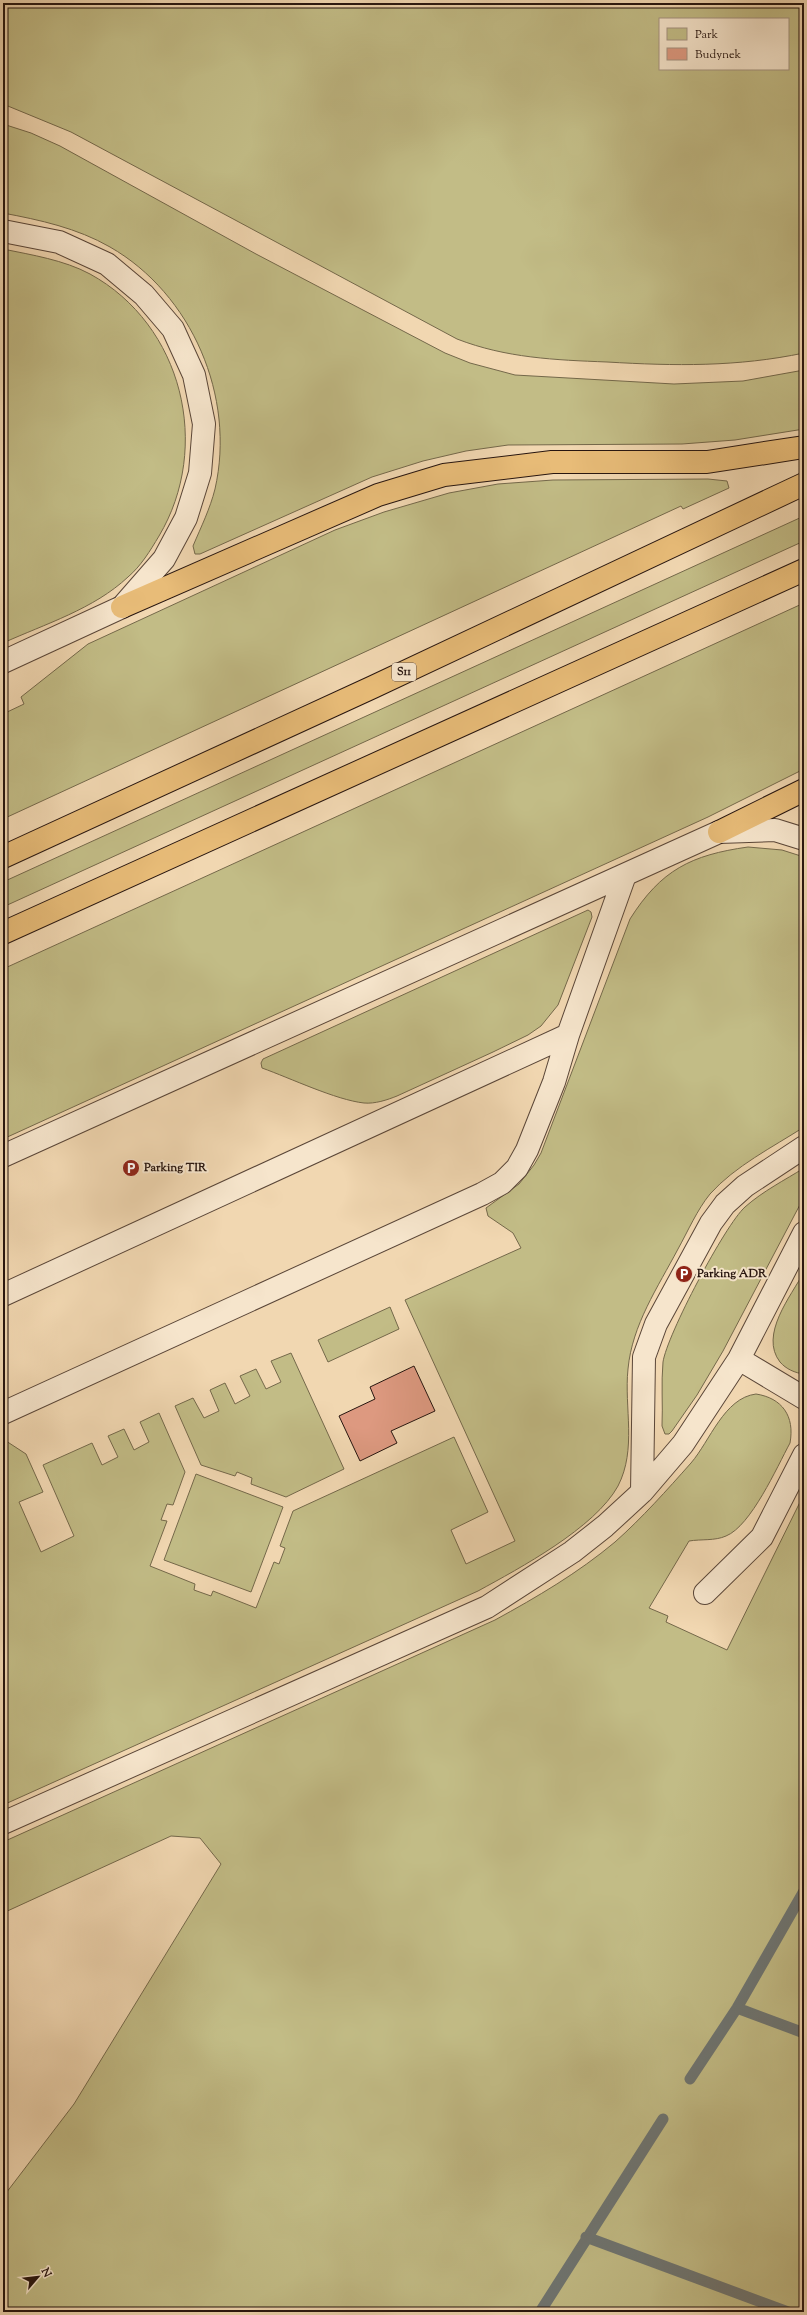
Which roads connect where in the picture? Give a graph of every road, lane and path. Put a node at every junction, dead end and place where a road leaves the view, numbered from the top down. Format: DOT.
graph roads {
  1 [pos="3,231"];
  2 [pos="804,447"];
  3 [pos="804,484"];
  4 [pos="804,570"];
  5 [pos="122,607"];
  6 [pos="3,662"];
  7 [pos="804,790"];
  8 [pos="719,832"];
  9 [pos="804,839"];
  10 [pos="3,857"];
  11 [pos="625,875"];
  12 [pos="3,934"];
  13 [pos="568,1035"];
  14 [pos="804,1147"];
  15 [pos="3,1156"];
  16 [pos="804,1234"];
  17 [pos="3,1295"];
  18 [pos="738,1359"];
  19 [pos="804,1398"];
  20 [pos="3,1413"];
  21 [pos="804,1455"];
  22 [pos="642,1492"];
  23 [pos="705,1593"];
  24 [pos="3,1823"];
  1 -- 5 [label="lane"];
  2 -- 5 [label="highway"];
  3 -- 10 [label="highway, S11"];
  4 -- 12 [label="highway"];
  5 -- 6 [label="lane"];
  7 -- 8 [label="highway"];
  8 -- 9 [label="lane"];
  8 -- 11 [label="lane"];
  11 -- 13 [label="lane"];
  11 -- 15 [label="lane"];
  13 -- 17 [label="lane"];
  13 -- 20 [label="lane"];
  14 -- 22 [label="lane"];
  16 -- 18 [label="lane"];
  18 -- 19 [label="lane"];
  18 -- 22 [label="lane"];
  21 -- 23 [label="lane"];
  22 -- 24 [label="lane"];
}
